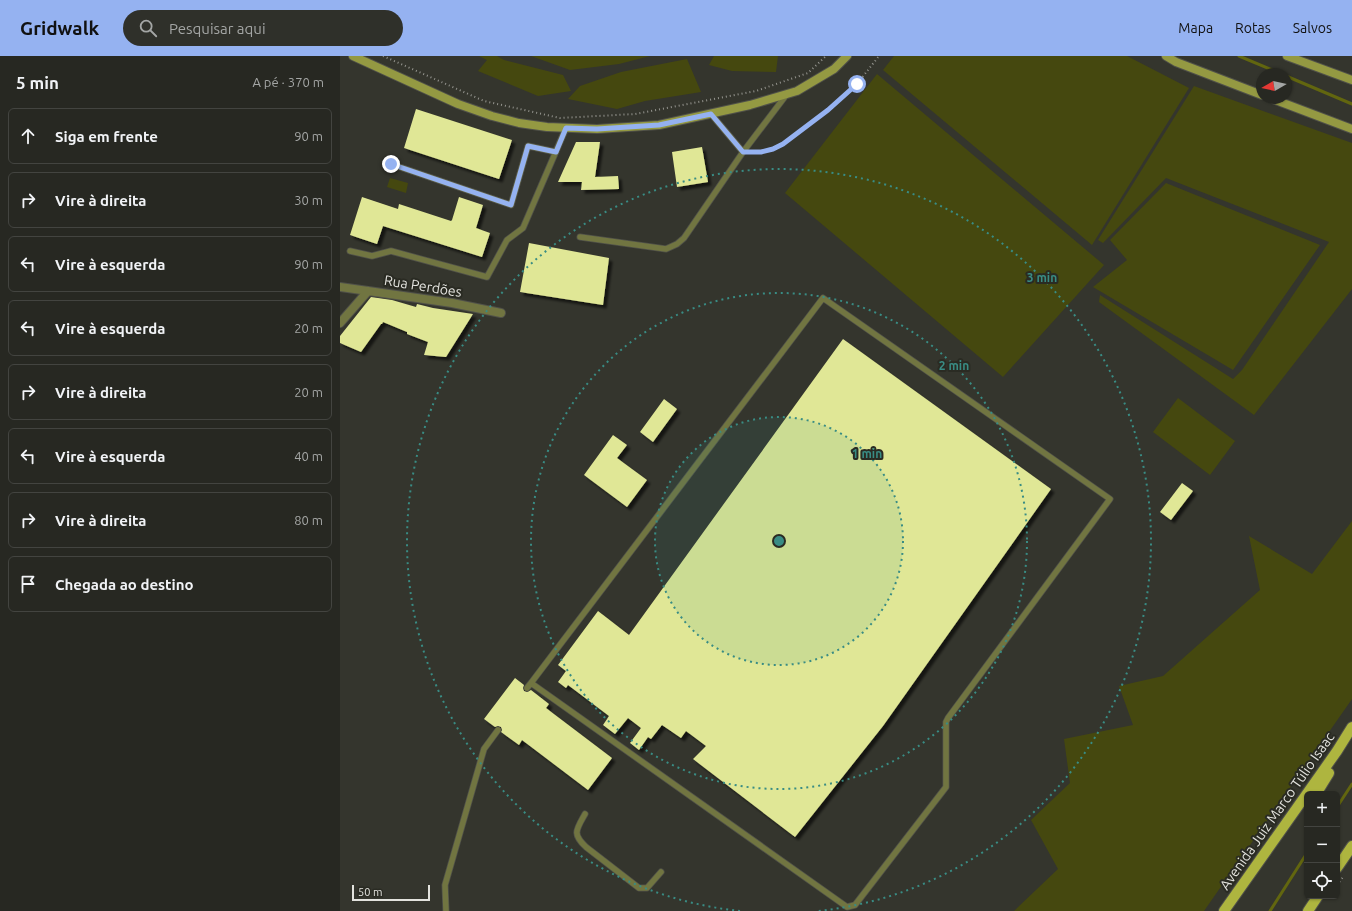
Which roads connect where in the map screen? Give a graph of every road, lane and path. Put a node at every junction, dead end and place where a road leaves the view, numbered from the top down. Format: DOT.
graph roads {
  1 [pos="353,56"];
  2 [pos="383,56"];
  3 [pos="826,56"];
  4 [pos="847,56"];
  5 [pos="880,56"];
  6 [pos="1166,56"];
  7 [pos="1287,56"];
  8 [pos="1352,80"];
  9 [pos="1256,93"];
  10 [pos="788,94"];
  11 [pos="1286,104"];
  12 [pos="711,114"];
  13 [pos="566,128"];
  14 [pos="1352,129"];
  15 [pos="556,152"];
  16 [pos="743,152"];
  17 [pos="391,164"];
  18 [pos="580,238"];
  19 [pos="350,251"];
  20 [pos="340,287"];
  21 [pos="368,291"];
  22 [pos="501,313"];
  23 [pos="340,323"];
  24 [pos="529,686"];
  25 [pos="1352,727"];
  26 [pos="498,730"];
  27 [pos="1352,738"];
  28 [pos="1318,791"];
  29 [pos="1304,807"];
  30 [pos="585,814"];
  31 [pos="1285,824"];
  32 [pos="1352,846"];
  33 [pos="1340,864"];
  34 [pos="661,872"];
  35 [pos="1316,899"];
  36 [pos="446,911"];
  37 [pos="1224,911"];
  38 [pos="1308,911"];
  1 -- 13 [label="main road"];
  2 -- 3 [label="path"];
  4 -- 10 [label="main road"];
  5 -- 16 [label="path"];
  6 -- 9 [label="main road"];
  7 -- 8 [label="main road"];
  10 -- 12 [label="main road"];
  10 -- 16 [label="lane"];
  11 -- 14 [label="main road"];
  12 -- 13 [label="main road"];
  12 -- 16 [label="lane"];
  13 -- 15 [label="lane"];
  15 -- 17 [label="lane"];
  15 -- 19 [label="lane"];
  16 -- 18 [label="lane"];
  20 -- 21 [label="street, Rua Perdões"];
  21 -- 22 [label="street, Rua Perdões"];
  21 -- 23 [label="street"];
  24 -- 24 [label="lane"];
  25 -- 31 [label="main road, Avenida Juiz Marco Túlio Isaac"];
  26 -- 36 [label="lane"];
  27 -- 28 [label="main road"];
  29 -- 31 [label="main road"];
  30 -- 34 [label="lane"];
  31 -- 37 [label="main road, Avenida Juiz Marco Túlio Isaac"];
  32 -- 33 [label="main road"];
  35 -- 38 [label="main road"];
}
